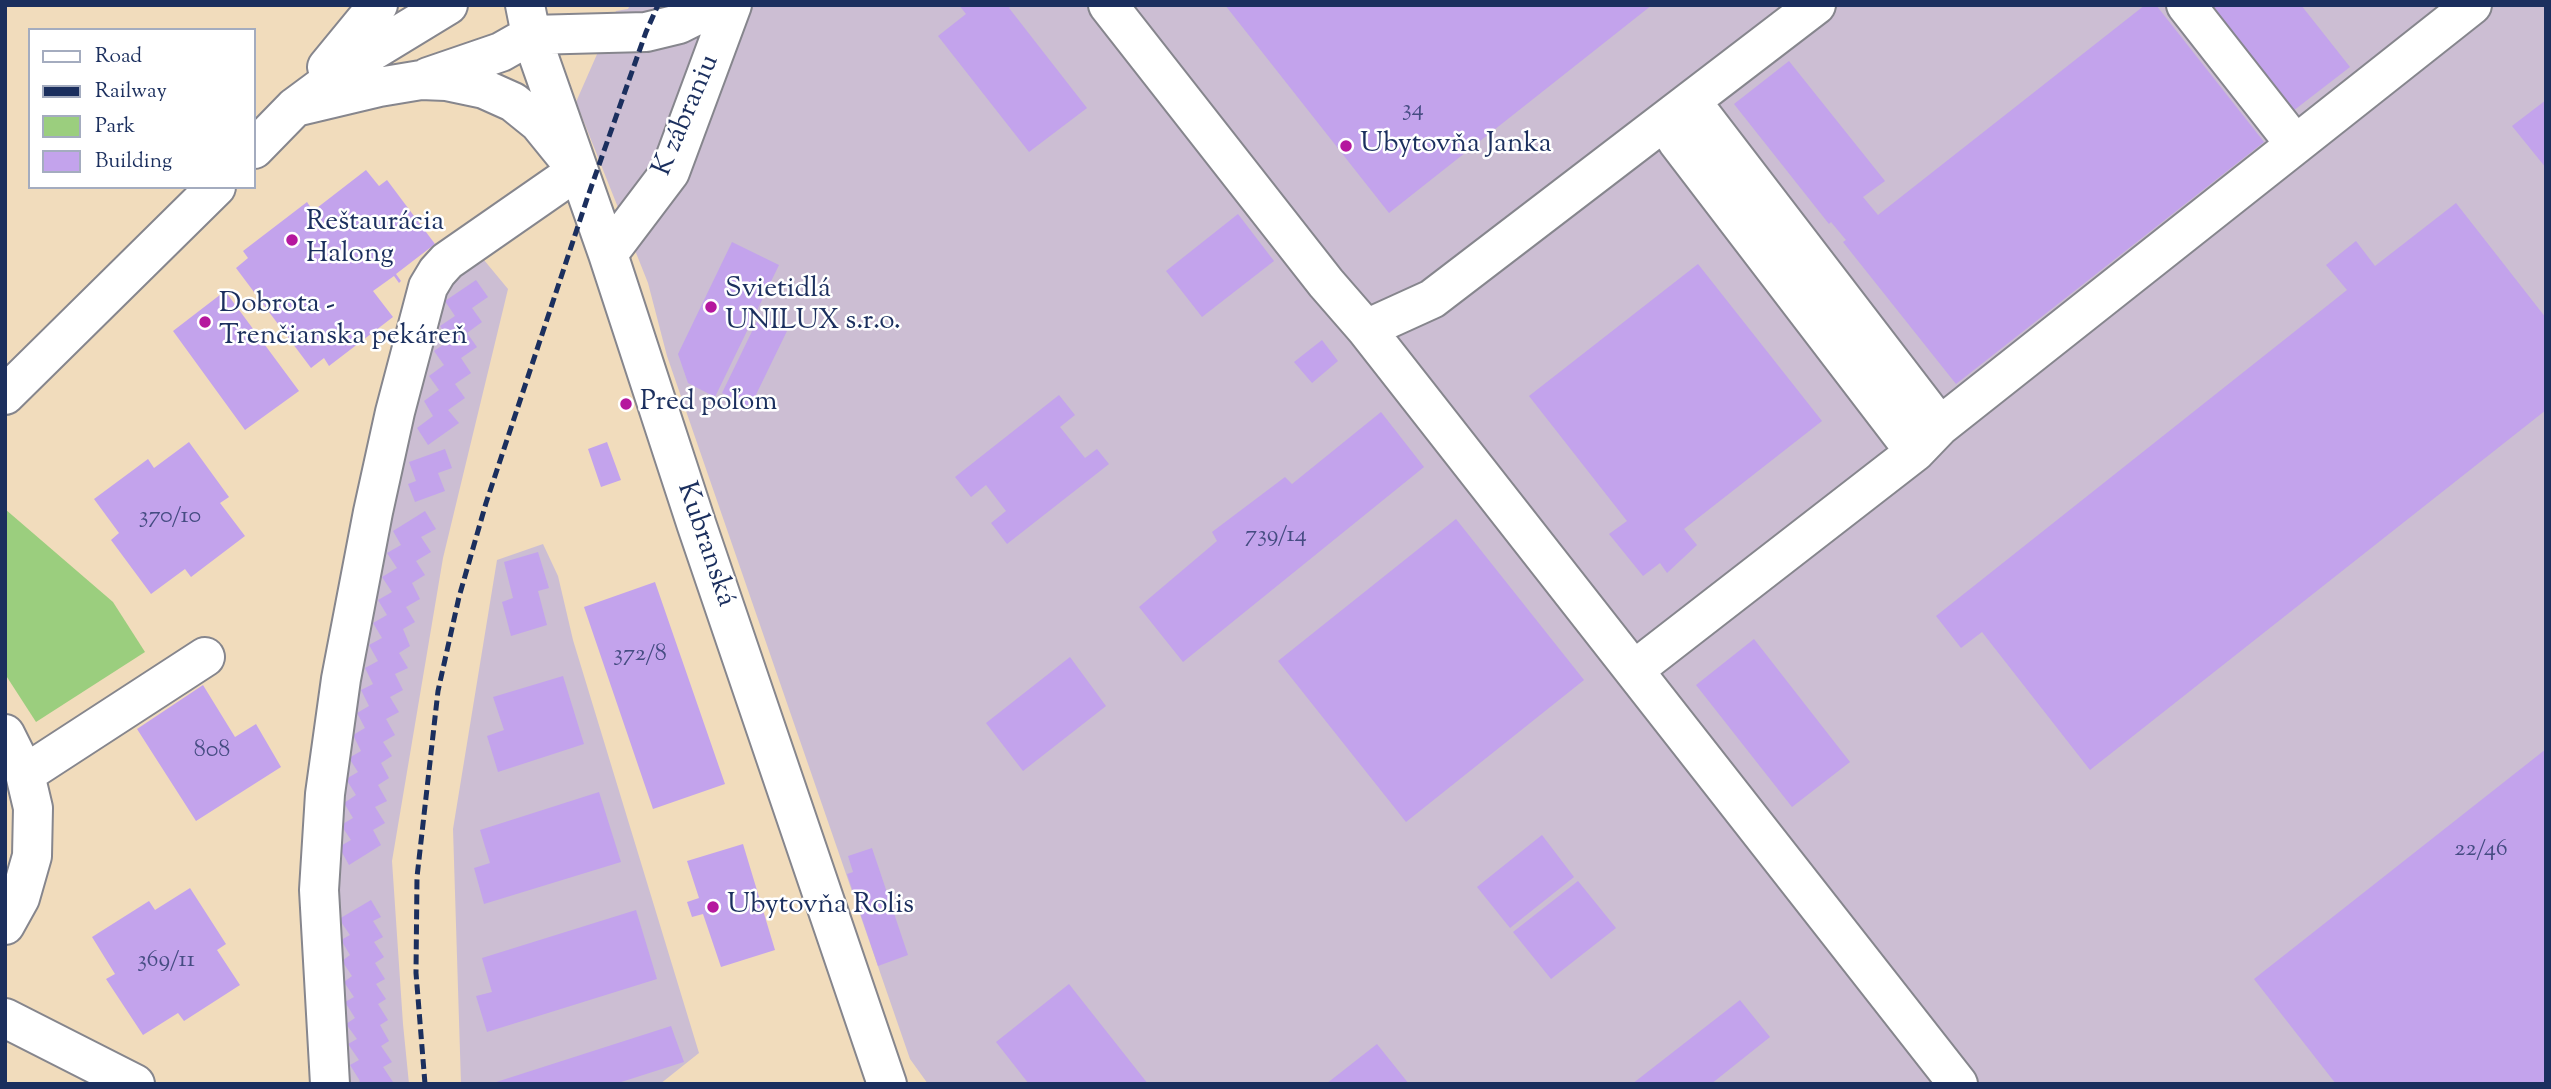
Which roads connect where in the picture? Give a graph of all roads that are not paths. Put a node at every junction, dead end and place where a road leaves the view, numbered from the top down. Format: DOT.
graph roads {
  1 [pos="378,5"];
  2 [pos="448,5"];
  3 [pos="717,5"];
  4 [pos="732,5"];
  5 [pos="1108,5"];
  6 [pos="1816,5"];
  7 [pos="2186,5"];
  8 [pos="2472,5"];
  9 [pos="528,20"];
  10 [pos="421,80"];
  11 [pos="1691,101"];
  12 [pos="295,107"];
  13 [pos="1677,141"];
  14 [pos="2295,144"];
  15 [pos="256,147"];
  16 [pos="578,170"];
  17 [pos="214,189"];
  18 [pos="608,254"];
  19 [pos="1366,330"];
  20 [pos="5,395"];
  21 [pos="1927,439"];
  22 [pos="205,657"];
  23 [pos="1634,670"];
  24 [pos="5,734"];
  25 [pos="25,774"];
  26 [pos="5,925"];
  27 [pos="5,1018"];
  28 [pos="135,1084"];
  29 [pos="330,1084"];
  30 [pos="887,1084"];
  31 [pos="1958,1084"];
  1 -- 12 [label="street"];
  2 -- 12 [label="street"];
  3 -- 9 [label="street"];
  4 -- 18 [label="street, K zábraniu"];
  5 -- 19 [label="street"];
  6 -- 11 [label="street"];
  7 -- 14 [label="street"];
  8 -- 14 [label="street"];
  9 -- 10 [label="street"];
  9 -- 16 [label="street, Kubranská"];
  10 -- 12 [label="street"];
  10 -- 16 [label="street"];
  11 -- 19 [label="street"];
  11 -- 21 [label="street"];
  12 -- 15 [label="street"];
  13 -- 21 [label="street"];
  14 -- 21 [label="street"];
  16 -- 18 [label="street, Kubranská"];
  16 -- 29 [label="street"];
  17 -- 20 [label="street"];
  18 -- 30 [label="street, Kubranská"];
  19 -- 23 [label="street"];
  21 -- 23 [label="street"];
  22 -- 25 [label="street"];
  23 -- 31 [label="street"];
  24 -- 25 [label="street"];
  25 -- 26 [label="street"];
  27 -- 28 [label="street"];
}
